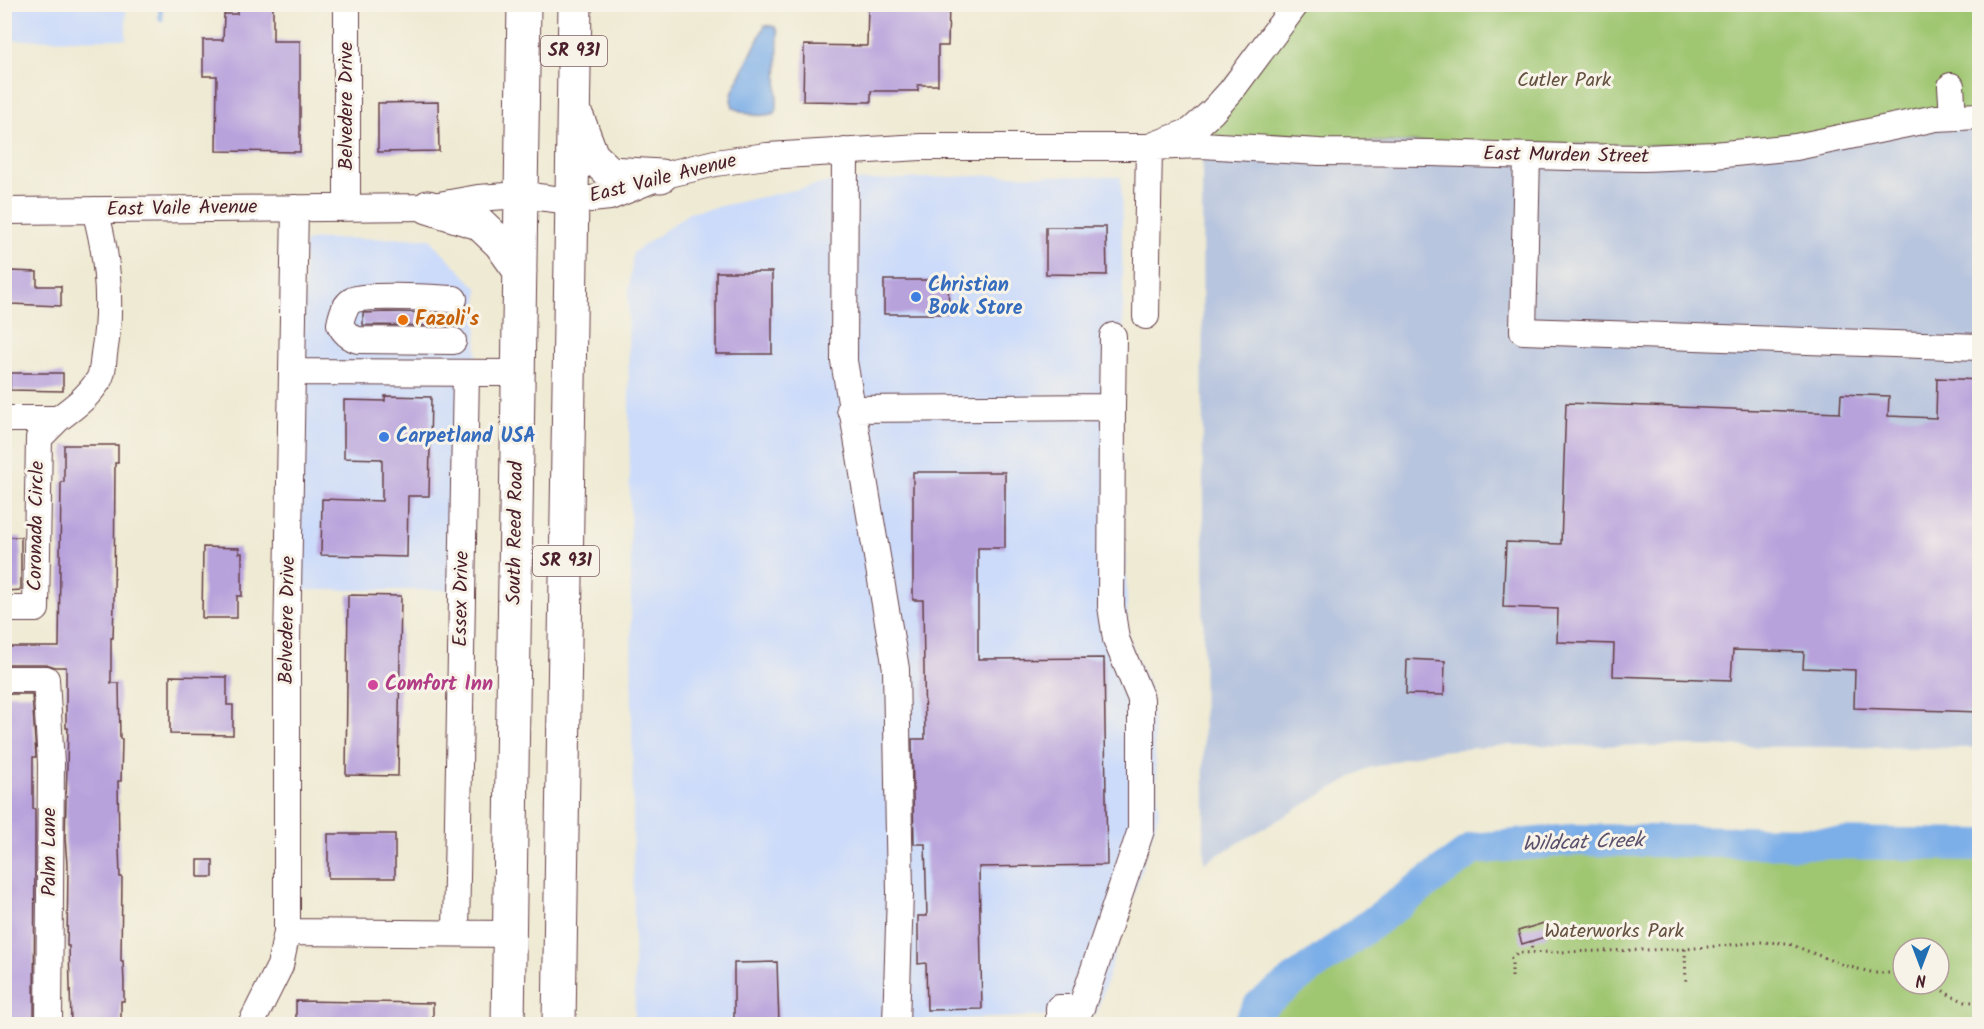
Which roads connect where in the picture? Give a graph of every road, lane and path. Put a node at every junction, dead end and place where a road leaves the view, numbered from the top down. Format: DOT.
graph roads {
  1 [pos="347,4"];
  2 [pos="524,4"];
  3 [pos="575,4"];
  4 [pos="1296,4"];
  5 [pos="1951,86"];
  6 [pos="573,97"];
  7 [pos="1980,116"];
  8 [pos="1953,117"];
  9 [pos="1149,147"];
  10 [pos="845,151"];
  11 [pos="1527,156"];
  12 [pos="661,176"];
  13 [pos="520,195"];
  14 [pos="571,201"];
  15 [pos="428,207"];
  16 [pos="295,208"];
  17 [pos="347,208"];
  18 [pos="95,210"];
  19 [pos="4,211"];
  20 [pos="520,271"];
  21 [pos="454,298"];
  22 [pos="1146,316"];
  23 [pos="1113,336"];
  24 [pos="453,341"];
  25 [pos="1980,347"];
  26 [pos="292,372"];
  27 [pos="466,373"];
  28 [pos="519,373"];
  29 [pos="1112,407"];
  30 [pos="850,409"];
  31 [pos="4,419"];
  32 [pos="58,419"];
  33 [pos="4,609"];
  34 [pos="4,679"];
  35 [pos="288,932"];
  36 [pos="456,933"];
  37 [pos="510,934"];
  38 [pos="1532,941"];
  39 [pos="1685,948"];
  40 [pos="1532,952"];
  41 [pos="1891,973"];
  42 [pos="1512,977"];
  43 [pos="1686,985"];
  44 [pos="1949,996"];
  45 [pos="1980,1002"];
  46 [pos="49,1024"];
  47 [pos="251,1024"];
  48 [pos="508,1024"];
  49 [pos="559,1024"];
  50 [pos="896,1024"];
  51 [pos="1059,1024"];
  1 -- 17 [label="street, Belvedere Drive"];
  2 -- 13 [label="main road, South Reed Road / SR 931"];
  3 -- 6 [label="main road, SR 931"];
  4 -- 9 [label="street, East Vaile Avenue"];
  5 -- 8 [label="street"];
  6 -- 12 [label="main road"];
  6 -- 14 [label="main road, SR 931"];
  7 -- 8 [label="street, East Murden Street"];
  8 -- 11 [label="street, East Murden Street"];
  9 -- 10 [label="street, East Vaile Avenue"];
  9 -- 11 [label="street, East Murden Street"];
  9 -- 22 [label="street"];
  10 -- 12 [label="street, East Vaile Avenue"];
  10 -- 30 [label="street"];
  11 -- 25 [label="street"];
  12 -- 14 [label="street, East Vaile Avenue"];
  13 -- 14 [label="street, East Vaile Avenue"];
  13 -- 15 [label="street, East Vaile Avenue"];
  13 -- 20 [label="main road, South Reed Road / SR 931"];
  14 -- 49 [label="main road, SR 931"];
  15 -- 17 [label="street, East Vaile Avenue"];
  15 -- 20 [label="main road"];
  16 -- 17 [label="street, East Vaile Avenue"];
  16 -- 18 [label="street, East Vaile Avenue"];
  16 -- 26 [label="street, Belvedere Drive"];
  18 -- 19 [label="street, East Vaile Avenue"];
  18 -- 32 [label="street, Coronada Circle"];
  20 -- 28 [label="main road, South Reed Road / SR 931"];
  21 -- 24 [label="street"];
  23 -- 29 [label="street"];
  26 -- 27 [label="street"];
  26 -- 35 [label="street, Belvedere Drive"];
  27 -- 28 [label="street"];
  27 -- 36 [label="street, Essex Drive"];
  28 -- 37 [label="main road, South Reed Road / SR 931"];
  29 -- 30 [label="street"];
  29 -- 51 [label="street"];
  30 -- 50 [label="street"];
  31 -- 32 [label="street"];
  32 -- 33 [label="street, Coronada Circle"];
  34 -- 46 [label="street, Palm Lane"];
  35 -- 36 [label="street"];
  35 -- 47 [label="street, Belvedere Drive"];
  36 -- 37 [label="street"];
  37 -- 48 [label="main road, South Reed Road / SR 931"];
  38 -- 40 [label="path"];
  39 -- 40 [label="path"];
  39 -- 41 [label="path"];
  39 -- 43 [label="path"];
  40 -- 42 [label="path"];
  44 -- 45 [label="path"];
}
